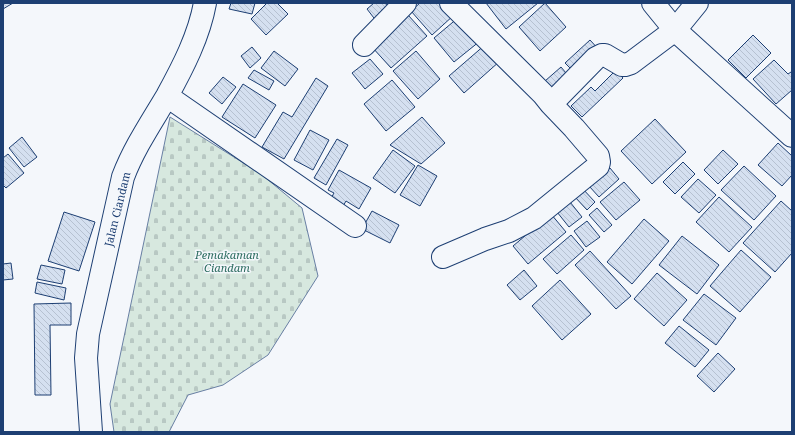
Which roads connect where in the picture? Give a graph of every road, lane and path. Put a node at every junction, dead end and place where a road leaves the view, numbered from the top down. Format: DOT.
graph roads {
  1 [pos="205,3"];
  2 [pos="405,3"];
  3 [pos="451,3"];
  4 [pos="653,3"];
  5 [pos="697,3"];
  6 [pos="675,30"];
  7 [pos="364,44"];
  8 [pos="167,96"];
  9 [pos="551,104"];
  10 [pos="792,136"];
  11 [pos="354,226"];
  12 [pos="443,257"];
  13 [pos="91,432"];
  1 -- 8 [label="street, Jalan Ciandam"];
  2 -- 7 [label="street"];
  3 -- 9 [label="street"];
  4 -- 6 [label="street"];
  5 -- 6 [label="street"];
  6 -- 9 [label="street"];
  6 -- 10 [label="street"];
  8 -- 11 [label="street"];
  8 -- 13 [label="street, Jalan Ciandam"];
  9 -- 12 [label="street"];
}
